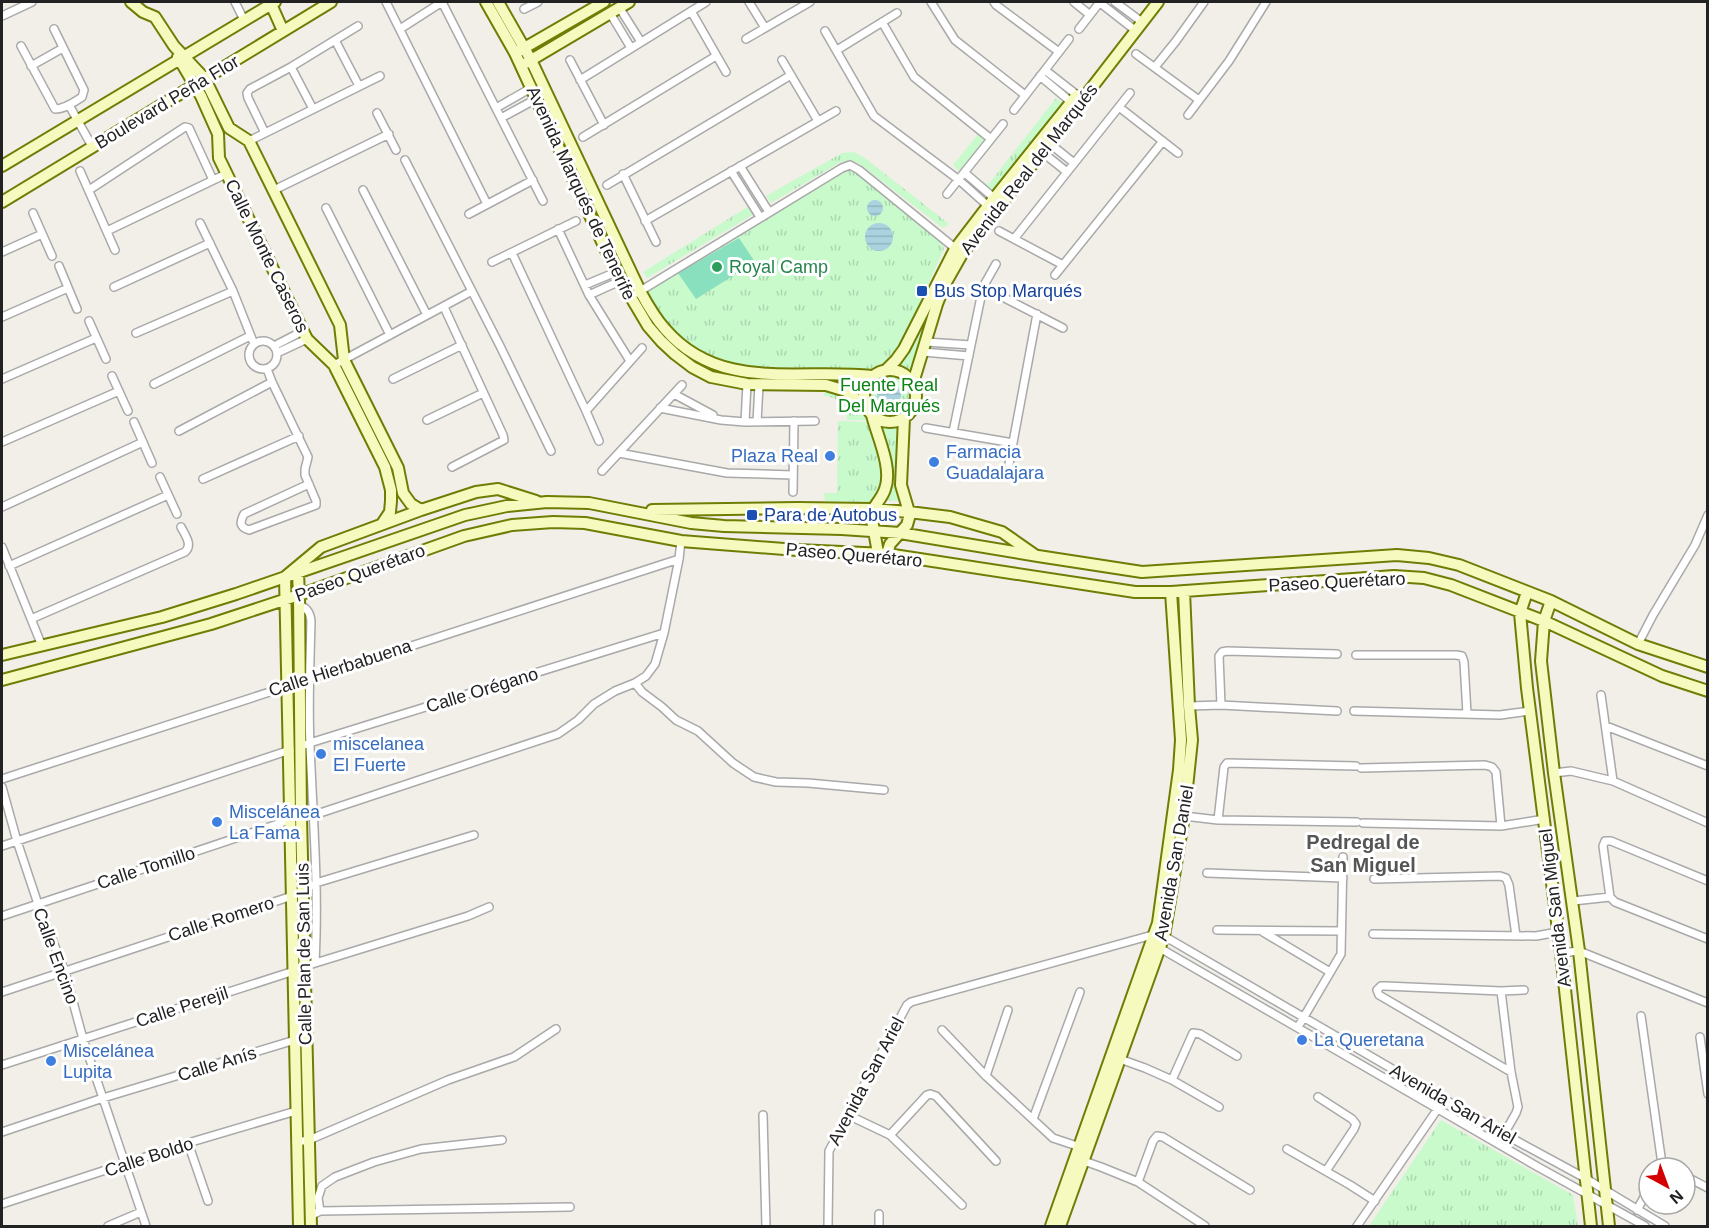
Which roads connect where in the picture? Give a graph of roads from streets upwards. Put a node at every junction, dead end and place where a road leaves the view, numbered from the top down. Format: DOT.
graph roads {
  1 [pos="32,2"];
  2 [pos="131,2"];
  3 [pos="235,2"];
  4 [pos="331,2"];
  5 [pos="386,2"];
  6 [pos="442,2"];
  7 [pos="486,2"];
  8 [pos="498,2"];
  9 [pos="538,2"];
  10 [pos="604,2"];
  11 [pos="706,2"];
  12 [pos="749,2"];
  13 [pos="810,2"];
  14 [pos="932,2"];
  15 [pos="994,2"];
  16 [pos="1074,2"];
  17 [pos="1100,2"];
  18 [pos="1115,2"];
  19 [pos="1150,2"];
  20 [pos="1158,2"];
  21 [pos="1204,2"];
  22 [pos="1266,2"];
  23 [pos="273,3"];
  24 [pos="17,5"];
  25 [pos="620,7"];
  26 [pos="524,9"];
  27 [pos="691,11"];
  28 [pos="897,13"];
  29 [pos="1090,15"];
  30 [pos="2,16"];
  31 [pos="244,20"];
  32 [pos="882,22"];
  33 [pos="1135,23"];
  34 [pos="358,26"];
  35 [pos="765,28"];
  36 [pos="54,29"];
  37 [pos="400,29"];
  38 [pos="1079,29"];
  39 [pos="283,31"];
  40 [pos="825,31"];
  41 [pos="746,39"];
  42 [pos="1069,39"];
  43 [pos="335,40"];
  44 [pos="640,42"];
  45 [pos="21,46"];
  46 [pos="63,48"];
  47 [pos="631,48"];
  48 [pos="520,50"];
  49 [pos="837,50"];
  50 [pos="1059,52"];
  51 [pos="1136,54"];
  52 [pos="716,56"];
  53 [pos="181,57"];
  54 [pos="570,60"];
  55 [pos="782,60"];
  56 [pos="526,63"];
  57 [pos="31,66"];
  58 [pos="291,67"];
  59 [pos="1155,67"];
  60 [pos="726,72"];
  61 [pos="1042,73"];
  62 [pos="791,75"];
  63 [pos="380,76"];
  64 [pos="206,79"];
  65 [pos="580,80"];
  66 [pos="195,85"];
  67 [pos="359,86"];
  68 [pos="531,88"];
  69 [pos="1130,93"];
  70 [pos="1025,95"];
  71 [pos="536,99"];
  72 [pos="1074,99"];
  73 [pos="1199,100"];
  74 [pos="69,105"];
  75 [pos="1119,107"];
  76 [pos="496,108"];
  77 [pos="313,109"];
  78 [pos="1014,110"];
  79 [pos="836,111"];
  80 [pos="377,113"];
  81 [pos="1188,115"];
  82 [pos="501,118"];
  83 [pos="77,120"];
  84 [pos="818,121"];
  85 [pos="1003,124"];
  86 [pos="604,125"];
  87 [pos="230,128"];
  88 [pos="265,133"];
  89 [pos="218,134"];
  90 [pos="389,134"];
  91 [pos="584,137"];
  92 [pos="991,139"];
  93 [pos="249,141"];
  94 [pos="1163,141"];
  95 [pos="93,148"];
  96 [pos="1046,148"];
  97 [pos="396,150"];
  98 [pos="1178,153"];
  99 [pos="405,160"];
  100 [pos="1074,164"];
  101 [pos="2,166"];
  102 [pos="740,166"];
  103 [pos="80,171"];
  104 [pos="731,171"];
  105 [pos="1067,172"];
  106 [pos="965,173"];
  107 [pos="226,174"];
  108 [pos="623,174"];
  109 [pos="213,180"];
  110 [pos="533,180"];
  111 [pos="959,180"];
  112 [pos="606,185"];
  113 [pos="89,190"];
  114 [pos="274,190"];
  115 [pos="363,190"];
  116 [pos="947,194"];
  117 [pos="543,201"];
  118 [pos="2,202"];
  119 [pos="991,202"];
  120 [pos="487,204"];
  121 [pos="326,208"];
  122 [pos="769,212"];
  123 [pos="33,213"];
  124 [pos="469,214"];
  125 [pos="760,217"];
  126 [pos="576,221"];
  127 [pos="645,221"];
  128 [pos="201,223"];
  129 [pos="558,229"];
  130 [pos="107,231"];
  131 [pos="999,231"];
  132 [pos="42,234"];
  133 [pos="1014,239"];
  134 [pos="656,242"];
  135 [pos="210,243"];
  136 [pos="115,249"];
  137 [pos="959,251"];
  138 [pos="2,252"];
  139 [pos="512,253"];
  140 [pos="52,256"];
  141 [pos="492,262"];
  142 [pos="996,264"];
  143 [pos="1063,265"];
  144 [pos="58,266"];
  145 [pos="1055,275"];
  146 [pos="618,277"];
  147 [pos="585,285"];
  148 [pos="114,287"];
  149 [pos="983,287"];
  150 [pos="68,288"];
  151 [pos="233,291"];
  152 [pos="472,291"];
  153 [pos="640,291"];
  154 [pos="589,295"];
  155 [pos="629,297"];
  156 [pos="444,306"];
  157 [pos="77,309"];
  158 [pos="1037,314"];
  159 [pos="427,315"];
  160 [pos="2,316"];
  161 [pos="89,321"];
  162 [pos="1063,328"];
  163 [pos="136,333"];
  164 [pos="305,335"];
  165 [pos="390,335"];
  166 [pos="250,336"];
  167 [pos="96,338"];
  168 [pos="254,344"];
  169 [pos="462,345"];
  170 [pos="971,345"];
  171 [pos="924,347"];
  172 [pos="642,348"];
  173 [pos="275,350"];
  174 [pos="969,356"];
  175 [pos="106,359"];
  176 [pos="630,361"];
  177 [pos="339,362"];
  178 [pos="267,369"];
  179 [pos="885,371"];
  180 [pos="112,376"];
  181 [pos="872,376"];
  182 [pos="2,379"];
  183 [pos="393,379"];
  184 [pos="272,382"];
  185 [pos="913,383"];
  186 [pos="154,384"];
  187 [pos="682,384"];
  188 [pos="747,384"];
  189 [pos="759,384"];
  190 [pos="119,391"];
  191 [pos="483,393"];
  192 [pos="674,394"];
  193 [pos="660,408"];
  194 [pos="128,411"];
  195 [pos="586,411"];
  196 [pos="869,412"];
  197 [pos="904,417"];
  198 [pos="427,420"];
  199 [pos="721,420"];
  200 [pos="794,421"];
  201 [pos="815,421"];
  202 [pos="134,422"];
  203 [pos="745,422"];
  204 [pos="757,422"];
  205 [pos="926,428"];
  206 [pos="179,431"];
  207 [pos="953,432"];
  208 [pos="299,436"];
  209 [pos="599,441"];
  210 [pos="2,442"];
  211 [pos="143,442"];
  212 [pos="1013,443"];
  213 [pos="551,451"];
  214 [pos="619,453"];
  215 [pos="152,464"];
  216 [pos="1009,464"];
  217 [pos="452,467"];
  218 [pos="602,471"];
  219 [pos="793,475"];
  220 [pos="160,477"];
  221 [pos="202,479"];
  222 [pos="309,484"];
  223 [pos="793,492"];
  224 [pos="168,495"];
  225 [pos="540,502"];
  226 [pos="2,507"];
  227 [pos="872,509"];
  228 [pos="421,510"];
  229 [pos="629,510"];
  230 [pos="909,512"];
  231 [pos="177,514"];
  232 [pos="1707,516"];
  233 [pos="382,525"];
  234 [pos="181,526"];
  235 [pos="875,531"];
  236 [pos="900,533"];
  237 [pos="681,542"];
  238 [pos="2,548"];
  239 [pos="882,554"];
  240 [pos="1038,556"];
  241 [pos="679,559"];
  242 [pos="9,566"];
  243 [pos="298,573"];
  244 [pos="285,577"];
  245 [pos="1184,591"];
  246 [pos="1172,592"];
  247 [pos="1527,592"];
  248 [pos="286,600"];
  249 [pos="299,600"];
  250 [pos="1551,601"];
  251 [pos="1520,613"];
  252 [pos="32,619"];
  253 [pos="1544,621"];
  254 [pos="664,633"];
  255 [pos="1638,644"];
  256 [pos="42,645"];
  257 [pos="1337,654"];
  258 [pos="2,655"];
  259 [pos="1356,655"];
  260 [pos="1707,667"];
  261 [pos="2,680"];
  262 [pos="299,681"];
  263 [pos="635,683"];
  264 [pos="1707,691"];
  265 [pos="1601,695"];
  266 [pos="1221,705"];
  267 [pos="1189,706"];
  268 [pos="1337,711"];
  269 [pos="1354,711"];
  270 [pos="1530,711"];
  271 [pos="1467,714"];
  272 [pos="1606,726"];
  273 [pos="300,747"];
  274 [pos="1707,766"];
  275 [pos="1184,771"];
  276 [pos="1554,773"];
  277 [pos="2,779"];
  278 [pos="1613,781"];
  279 [pos="2,787"];
  280 [pos="884,790"];
  281 [pos="314,814"];
  282 [pos="1184,816"];
  283 [pos="295,819"];
  284 [pos="1545,819"];
  285 [pos="1218,820"];
  286 [pos="1707,823"];
  287 [pos="1501,826"];
  288 [pos="474,835"];
  289 [pos="17,841"];
  290 [pos="2,846"];
  291 [pos="1344,857"];
  292 [pos="1207,873"];
  293 [pos="1343,878"];
  294 [pos="1374,879"];
  295 [pos="1707,881"];
  296 [pos="316,884"];
  297 [pos="303,891"];
  298 [pos="292,896"];
  299 [pos="1610,897"];
  300 [pos="1573,901"];
  301 [pos="38,904"];
  302 [pos="489,907"];
  303 [pos="2,916"];
  304 [pos="1217,930"];
  305 [pos="1262,931"];
  306 [pos="1341,931"];
  307 [pos="1558,932"];
  308 [pos="1373,934"];
  309 [pos="1516,936"];
  310 [pos="1155,939"];
  311 [pos="1707,939"];
  312 [pos="1580,951"];
  313 [pos="1561,953"];
  314 [pos="315,962"];
  315 [pos="299,969"];
  316 [pos="66,972"];
  317 [pos="1330,972"];
  318 [pos="1524,990"];
  319 [pos="1501,991"];
  320 [pos="2,992"];
  321 [pos="1080,992"];
  322 [pos="1707,1003"];
  323 [pos="1008,1010"];
  324 [pos="1641,1016"];
  325 [pos="1304,1017"];
  326 [pos="1298,1027"];
  327 [pos="556,1029"];
  328 [pos="942,1030"];
  329 [pos="1700,1037"];
  330 [pos="83,1039"];
  331 [pos="296,1040"];
  332 [pos="1237,1056"];
  333 [pos="1116,1057"];
  334 [pos="2,1065"];
  335 [pos="1511,1072"];
  336 [pos="986,1076"];
  337 [pos="1172,1080"];
  338 [pos="1707,1094"];
  339 [pos="1318,1097"];
  340 [pos="102,1098"];
  341 [pos="1444,1099"];
  342 [pos="1220,1107"];
  343 [pos="1438,1109"];
  344 [pos="296,1111"];
  345 [pos="763,1115"];
  346 [pos="848,1115"];
  347 [pos="1033,1119"];
  348 [pos="2,1132"];
  349 [pos="1504,1134"];
  350 [pos="890,1136"];
  351 [pos="309,1140"];
  352 [pos="502,1140"];
  353 [pos="296,1142"];
  354 [pos="188,1143"];
  355 [pos="1083,1149"];
  356 [pos="1287,1149"];
  357 [pos="1660,1156"];
  358 [pos="1080,1160"];
  359 [pos="996,1161"];
  360 [pos="125,1165"];
  361 [pos="1326,1171"];
  362 [pos="1585,1178"];
  363 [pos="1138,1182"];
  364 [pos="1250,1190"];
  365 [pos="1606,1191"];
  366 [pos="1587,1195"];
  367 [pos="208,1201"];
  368 [pos="1375,1201"];
  369 [pos="2,1204"];
  370 [pos="1606,1204"];
  371 [pos="962,1205"];
  372 [pos="570,1207"];
  373 [pos="1637,1210"];
  374 [pos="141,1212"];
  375 [pos="879,1214"];
  376 [pos="1647,1216"];
  377 [pos="314,1218"];
  378 [pos="108,1227"];
  379 [pos="146,1227"];
  380 [pos="299,1227"];
  381 [pos="766,1227"];
  382 [pos="828,1227"];
  383 [pos="879,1227"];
  384 [pos="1051,1227"];
  385 [pos="1060,1227"];
  386 [pos="1205,1227"];
  387 [pos="1357,1227"];
  388 [pos="1591,1227"];
  389 [pos="1609,1227"];
  390 [pos="1645,1227"];
  391 [pos="1665,1227"];
  1 -- 24 [label="street"];
  2 -- 53 [label="street, Calle Monte Caseros"];
  3 -- 31 [label="street"];
  4 -- 39 [label="street, Boulevard Peña Flor"];
  5 -- 37 [label="street"];
  6 -- 37 [label="street"];
  6 -- 76 [label="street"];
  7 -- 48 [label="street, Avenida Marqués de Tenerife"];
  8 -- 48 [label="street, Avenida Marqués de Tenerife"];
  9 -- 26 [label="street"];
  10 -- 48 [label="street"];
  11 -- 27 [label="street"];
  12 -- 35 [label="street"];
  13 -- 35 [label="street"];
  14 -- 70 [label="street"];
  15 -- 50 [label="street"];
  16 -- 29 [label="street"];
  17 -- 29 [label="street"];
  17 -- 33 [label="street"];
  18 -- 33 [label="street"];
  19 -- 33 [label="street, Avenida Real del Marqués"];
  20 -- 96 [label="street, Avenida Real del Marqués"];
  21 -- 59 [label="street"];
  22 -- 73 [label="street"];
  23 -- 31 [label="street, Boulevard Peña Flor"];
  23 -- 39 [label="street"];
  24 -- 30 [label="street"];
  25 -- 44 [label="street"];
  25 -- 47 [label="street"];
  25 -- 56 [label="street"];
  27 -- 44 [label="street"];
  27 -- 52 [label="street"];
  28 -- 32 [label="street"];
  29 -- 38 [label="street"];
  31 -- 53 [label="street, Boulevard Peña Flor"];
  32 -- 49 [label="street"];
  32 -- 92 [label="street"];
  33 -- 72 [label="street, Avenida Real del Marqués"];
  34 -- 43 [label="street"];
  35 -- 41 [label="street"];
  36 -- 46 [label="street"];
  37 -- 120 [label="street"];
  39 -- 64 [label="street, Boulevard Peña Flor"];
  40 -- 49 [label="street"];
  42 -- 50 [label="street"];
  43 -- 58 [label="street"];
  43 -- 67 [label="street"];
  44 -- 47 [label="street"];
  45 -- 57 [label="street"];
  46 -- 57 [label="street"];
  46 -- 74 [label="street"];
  47 -- 65 [label="street"];
  48 -- 56 [label="street, Avenida Marqués de Tenerife"];
  49 -- 111 [label="street"];
  50 -- 61 [label="street"];
  51 -- 59 [label="street"];
  52 -- 60 [label="street"];
  52 -- 86 [label="street"];
  53 -- 64 [label="street, Calle Monte Caseros"];
  53 -- 66 [label="street, Calle Monte Caseros"];
  53 -- 83 [label="street, Boulevard Peña Flor"];
  54 -- 65 [label="street"];
  55 -- 62 [label="street"];
  56 -- 68 [label="street, Avenida Marqués de Tenerife"];
  56 -- 153 [label="street, Avenida Marqués de Tenerife"];
  57 -- 74 [label="street"];
  58 -- 77 [label="street"];
  58 -- 88 [label="street"];
  59 -- 73 [label="street"];
  61 -- 70 [label="street"];
  61 -- 72 [label="street"];
  62 -- 84 [label="street"];
  62 -- 108 [label="street"];
  63 -- 67 [label="street"];
  64 -- 66 [label="street, Boulevard Peña Flor"];
  64 -- 87 [label="street, Calle Monte Caseros"];
  65 -- 86 [label="street"];
  66 -- 89 [label="street, Calle Monte Caseros"];
  66 -- 95 [label="street, Boulevard Peña Flor"];
  67 -- 77 [label="street"];
  68 -- 71 [label="street, Avenida Marqués de Tenerife"];
  68 -- 76 [label="street"];
  69 -- 75 [label="street"];
  70 -- 78 [label="street"];
  71 -- 82 [label="street"];
  71 -- 146 [label="street, Avenida Marqués de Tenerife"];
  72 -- 119 [label="street, Avenida Real del Marqués"];
  73 -- 81 [label="street"];
  74 -- 83 [label="street"];
  75 -- 94 [label="street"];
  75 -- 100 [label="street"];
  76 -- 82 [label="street"];
  77 -- 88 [label="street"];
  79 -- 84 [label="street"];
  80 -- 90 [label="street"];
  82 -- 110 [label="street"];
  83 -- 95 [label="street"];
  83 -- 101 [label="street, Boulevard Peña Flor"];
  84 -- 102 [label="street"];
  85 -- 92 [label="street"];
  86 -- 91 [label="street"];
  87 -- 89 [label="street"];
  87 -- 93 [label="street, Calle Monte Caseros"];
  88 -- 93 [label="street"];
  89 -- 107 [label="street, Calle Monte Caseros"];
  90 -- 97 [label="street"];
  90 -- 114 [label="street"];
  92 -- 106 [label="street"];
  93 -- 114 [label="street, Calle Monte Caseros"];
  94 -- 98 [label="street"];
  94 -- 143 [label="street"];
  95 -- 118 [label="street, Boulevard Peña Flor"];
  96 -- 100 [label="street"];
  96 -- 105 [label="street"];
  96 -- 137 [label="street, Avenida Real del Marqués"];
  99 -- 152 [label="street"];
  100 -- 105 [label="street"];
  102 -- 104 [label="street"];
  102 -- 122 [label="street"];
  103 -- 113 [label="street"];
  104 -- 125 [label="street"];
  104 -- 127 [label="street"];
  105 -- 133 [label="street"];
  106 -- 111 [label="street"];
  106 -- 119 [label="street"];
  107 -- 109 [label="street"];
  107 -- 164 [label="street, Calle Monte Caseros"];
  108 -- 112 [label="street"];
  108 -- 127 [label="street"];
  109 -- 113 [label="street"];
  109 -- 130 [label="street"];
  110 -- 117 [label="street"];
  110 -- 120 [label="street"];
  111 -- 116 [label="street"];
  111 -- 119 [label="street"];
  113 -- 130 [label="street"];
  114 -- 177 [label="street, Calle Monte Caseros"];
  115 -- 159 [label="street"];
  119 -- 137 [label="street, Avenida Real del Marqués"];
  120 -- 124 [label="street"];
  121 -- 165 [label="street"];
  122 -- 125 [label="street"];
  122 -- 137 [label="street"];
  123 -- 132 [label="street"];
  125 -- 153 [label="street"];
  126 -- 129 [label="street"];
  127 -- 134 [label="street"];
  128 -- 135 [label="street"];
  129 -- 139 [label="street"];
  129 -- 147 [label="street"];
  130 -- 136 [label="street"];
  131 -- 133 [label="street"];
  132 -- 138 [label="street"];
  132 -- 140 [label="street"];
  133 -- 143 [label="street"];
  135 -- 148 [label="street"];
  135 -- 151 [label="street"];
  137 -- 171 [label="street, Avenida Real del Marqués"];
  137 -- 179 [label="street, Avenida Real del Marqués"];
  139 -- 141 [label="street"];
  139 -- 195 [label="street"];
  142 -- 149 [label="street"];
  143 -- 145 [label="street"];
  144 -- 150 [label="street"];
  146 -- 147 [label="street"];
  146 -- 154 [label="street"];
  146 -- 155 [label="street, Avenida Marqués de Tenerife"];
  147 -- 154 [label="street"];
  149 -- 158 [label="street"];
  149 -- 170 [label="street"];
  150 -- 157 [label="street"];
  150 -- 160 [label="street"];
  151 -- 163 [label="street"];
  151 -- 166 [label="street"];
  152 -- 156 [label="street"];
  152 -- 213 [label="street"];
  153 -- 155 [label="street"];
  153 -- 181 [label="street, Avenida Marqués de Tenerife"];
  154 -- 176 [label="street"];
  155 -- 188 [label="street, Avenida Marqués de Tenerife"];
  156 -- 159 [label="street"];
  156 -- 169 [label="street"];
  158 -- 162 [label="street"];
  158 -- 212 [label="street"];
  159 -- 165 [label="street"];
  161 -- 167 [label="street"];
  164 -- 173 [label="street"];
  164 -- 177 [label="street, Calle Monte Caseros"];
  165 -- 177 [label="street"];
  166 -- 168 [label="street"];
  166 -- 186 [label="street"];
  167 -- 175 [label="street"];
  167 -- 182 [label="street"];
  168 -- 173 [label="street"];
  168 -- 178 [label="street"];
  169 -- 183 [label="street"];
  169 -- 191 [label="street"];
  170 -- 171 [label="street"];
  170 -- 174 [label="street"];
  171 -- 174 [label="street"];
  171 -- 185 [label="street, Avenida Real del Marqués"];
  172 -- 176 [label="street"];
  173 -- 178 [label="street"];
  174 -- 207 [label="street"];
  176 -- 195 [label="street"];
  177 -- 228 [label="street, Calle Monte Caseros"];
  177 -- 233 [label="street, Calle Monte Caseros"];
  178 -- 184 [label="street"];
  179 -- 181 [label="street"];
  179 -- 185 [label="street"];
  180 -- 190 [label="street"];
  181 -- 196 [label="street"];
  184 -- 206 [label="street"];
  184 -- 208 [label="street"];
  185 -- 197 [label="street"];
  187 -- 192 [label="street"];
  188 -- 189 [label="street, Avenida Marqués de Tenerife"];
  188 -- 203 [label="street"];
  189 -- 196 [label="street, Avenida Marqués de Tenerife"];
  189 -- 204 [label="street"];
  190 -- 194 [label="street"];
  190 -- 210 [label="street"];
  191 -- 198 [label="street"];
  191 -- 217 [label="street"];
  192 -- 193 [label="street"];
  192 -- 199 [label="street"];
  193 -- 199 [label="street"];
  193 -- 214 [label="street"];
  195 -- 209 [label="street"];
  196 -- 197 [label="street"];
  196 -- 227 [label="street"];
  197 -- 230 [label="street"];
  199 -- 203 [label="street"];
  200 -- 201 [label="street"];
  200 -- 204 [label="street"];
  200 -- 219 [label="street"];
  202 -- 211 [label="street"];
  203 -- 204 [label="street"];
  205 -- 207 [label="street"];
  207 -- 212 [label="street"];
  208 -- 221 [label="street"];
  208 -- 222 [label="street"];
  211 -- 215 [label="street"];
  211 -- 226 [label="street"];
  212 -- 216 [label="street"];
  214 -- 218 [label="street"];
  214 -- 219 [label="street"];
  219 -- 223 [label="street"];
  220 -- 224 [label="street"];
  222 -- 222 [label="street"];
  224 -- 231 [label="street"];
  224 -- 242 [label="street"];
  225 -- 228 [label="street"];
  225 -- 229 [label="street, Paseo Querétaro"];
  225 -- 243 [label="street, Paseo Querétaro"];
  227 -- 229 [label="street"];
  227 -- 230 [label="street"];
  227 -- 235 [label="street"];
  228 -- 233 [label="street"];
  229 -- 235 [label="street, Paseo Querétaro"];
  230 -- 236 [label="street"];
  230 -- 240 [label="street"];
  232 -- 255 [label="street"];
  233 -- 244 [label="street"];
  234 -- 252 [label="street"];
  235 -- 236 [label="street, Paseo Querétaro"];
  235 -- 239 [label="street"];
  236 -- 239 [label="street"];
  236 -- 240 [label="street, Paseo Querétaro"];
  237 -- 239 [label="street, Paseo Querétaro"];
  237 -- 241 [label="street"];
  237 -- 249 [label="street, Paseo Querétaro"];
  238 -- 242 [label="street"];
  239 -- 246 [label="street, Paseo Querétaro"];
  240 -- 247 [label="street, Paseo Querétaro"];
  241 -- 254 [label="street"];
  241 -- 262 [label="street, Calle Hierbabuena"];
  242 -- 252 [label="street"];
  243 -- 244 [label="street, Paseo Querétaro"];
  243 -- 249 [label="street, Calle Plan de San Luis"];
  244 -- 248 [label="street, Calle Plan de San Luis"];
  244 -- 256 [label="street, Paseo Querétaro"];
  245 -- 246 [label="street, Paseo Querétaro"];
  245 -- 251 [label="street, Paseo Querétaro"];
  245 -- 267 [label="street, Avenida San Daniel"];
  246 -- 275 [label="street, Avenida San Daniel"];
  247 -- 250 [label="street, Paseo Querétaro"];
  247 -- 251 [label="street, Avenida San Miguel"];
  248 -- 249 [label="street, Paseo Querétaro"];
  248 -- 261 [label="street, Paseo Querétaro"];
  248 -- 262 [label="street, Calle Plan de San Luis"];
  249 -- 262 [label="street, Calle Plan de San Luis"];
  250 -- 253 [label="street, Avenida San Miguel"];
  250 -- 255 [label="street, Paseo Querétaro"];
  251 -- 253 [label="street, Paseo Querétaro"];
  251 -- 270 [label="street, Avenida San Miguel"];
  252 -- 256 [label="street"];
  253 -- 264 [label="street, Paseo Querétaro"];
  253 -- 276 [label="street, Avenida San Miguel"];
  254 -- 263 [label="street"];
  254 -- 273 [label="street, Calle Orégano"];
  255 -- 260 [label="street, Paseo Querétaro"];
  256 -- 258 [label="street, Paseo Querétaro"];
  257 -- 266 [label="street"];
  259 -- 271 [label="street"];
  262 -- 273 [label="street, Calle Plan de San Luis"];
  262 -- 273 [label="street"];
  262 -- 277 [label="street, Calle Hierbabuena"];
  263 -- 280 [label="street"];
  263 -- 281 [label="street, Calle Tomillo"];
  265 -- 272 [label="street"];
  266 -- 267 [label="street"];
  266 -- 268 [label="street"];
  267 -- 275 [label="street, Avenida San Daniel"];
  269 -- 271 [label="street"];
  270 -- 271 [label="street"];
  270 -- 284 [label="street, Avenida San Miguel"];
  272 -- 274 [label="street"];
  272 -- 278 [label="street"];
  273 -- 281 [label="street"];
  273 -- 283 [label="street, Calle Plan de San Luis"];
  273 -- 289 [label="street, Calle Orégano"];
  275 -- 282 [label="street, Avenida San Daniel"];
  275 -- 310 [label="street, Avenida San Daniel"];
  276 -- 278 [label="street"];
  276 -- 300 [label="street, Avenida San Miguel"];
  278 -- 286 [label="street"];
  279 -- 289 [label="street, Calle Encino"];
  281 -- 283 [label="street, Calle Tomillo"];
  281 -- 296 [label="street"];
  282 -- 285 [label="street"];
  282 -- 310 [label="street, Avenida San Daniel"];
  283 -- 297 [label="street, Calle Plan de San Luis"];
  283 -- 298 [label="street, Calle Plan de San Luis"];
  283 -- 301 [label="street, Calle Tomillo"];
  284 -- 287 [label="street"];
  284 -- 307 [label="street, Avenida San Miguel"];
  285 -- 287 [label="street"];
  285 -- 287 [label="street"];
  288 -- 296 [label="street, Calle Romero"];
  289 -- 290 [label="street, Calle Orégano"];
  289 -- 301 [label="street, Calle Encino"];
  291 -- 293 [label="street"];
  292 -- 293 [label="street"];
  293 -- 306 [label="street"];
  294 -- 309 [label="street"];
  295 -- 299 [label="street"];
  296 -- 297 [label="street, Calle Romero"];
  296 -- 314 [label="street"];
  297 -- 298 [label="street, Calle Romero"];
  297 -- 315 [label="street, Calle Plan de San Luis"];
  298 -- 315 [label="street, Calle Plan de San Luis"];
  298 -- 316 [label="street, Calle Romero"];
  299 -- 300 [label="street"];
  299 -- 311 [label="street"];
  300 -- 312 [label="street, Avenida San Miguel"];
  301 -- 303 [label="street, Calle Tomillo"];
  301 -- 316 [label="street, Calle Encino"];
  302 -- 314 [label="street, Calle Perejil"];
  304 -- 305 [label="street"];
  305 -- 306 [label="street"];
  305 -- 317 [label="street"];
  306 -- 317 [label="street"];
  307 -- 309 [label="street"];
  307 -- 313 [label="street, Avenida San Miguel"];
  308 -- 309 [label="street"];
  310 -- 325 [label="street, Avenida San Ariel"];
  310 -- 326 [label="street, Avenida San Ariel"];
  310 -- 333 [label="street, Avenida San Daniel"];
  310 -- 346 [label="street, Avenida San Ariel"];
  312 -- 313 [label="street"];
  312 -- 322 [label="street"];
  312 -- 365 [label="street, Avenida San Miguel"];
  313 -- 362 [label="street, Avenida San Miguel"];
  314 -- 315 [label="street, Calle Perejil"];
  315 -- 330 [label="street, Calle Perejil"];
  315 -- 331 [label="street, Calle Plan de San Luis"];
  315 -- 351 [label="street, Calle Plan de San Luis"];
  316 -- 320 [label="street, Calle Romero"];
  316 -- 330 [label="street, Calle Encino"];
  317 -- 325 [label="street"];
  318 -- 319 [label="street"];
  319 -- 335 [label="street"];
  319 -- 335 [label="street"];
  321 -- 347 [label="street"];
  323 -- 336 [label="street"];
  324 -- 357 [label="street"];
  325 -- 326 [label="street"];
  325 -- 341 [label="street, Avenida San Ariel"];
  326 -- 343 [label="street, Avenida San Ariel"];
  327 -- 351 [label="street"];
  328 -- 336 [label="street"];
  329 -- 338 [label="street"];
  330 -- 334 [label="street, Calle Perejil"];
  330 -- 340 [label="street, Calle Encino"];
  331 -- 340 [label="street, Calle Anís"];
  331 -- 344 [label="street, Calle Plan de San Luis"];
  332 -- 337 [label="street"];
  333 -- 337 [label="street"];
  333 -- 355 [label="street, Avenida San Daniel"];
  335 -- 349 [label="street"];
  336 -- 347 [label="street"];
  337 -- 342 [label="street"];
  339 -- 361 [label="street"];
  340 -- 348 [label="street, Calle Anís"];
  340 -- 360 [label="street, Calle Encino"];
  341 -- 343 [label="street"];
  341 -- 349 [label="street, Avenida San Ariel"];
  343 -- 366 [label="street, Avenida San Ariel"];
  343 -- 368 [label="street"];
  344 -- 353 [label="street, Calle Plan de San Luis"];
  344 -- 354 [label="street, Calle Boldo"];
  345 -- 381 [label="street"];
  346 -- 350 [label="street"];
  346 -- 382 [label="street, Avenida San Ariel"];
  347 -- 355 [label="street"];
  349 -- 362 [label="street, Avenida San Ariel"];
  350 -- 359 [label="street"];
  350 -- 371 [label="street"];
  351 -- 353 [label="street"];
  351 -- 377 [label="street, Calle Plan de San Luis"];
  352 -- 377 [label="street"];
  353 -- 380 [label="street, Calle Plan de San Luis"];
  354 -- 360 [label="street, Calle Boldo"];
  354 -- 367 [label="street"];
  355 -- 358 [label="street, Avenida San Daniel"];
  356 -- 361 [label="street"];
  358 -- 363 [label="street"];
  358 -- 384 [label="street, Avenida San Daniel"];
  358 -- 385 [label="street, Avenida San Daniel"];
  360 -- 369 [label="street, Calle Boldo"];
  360 -- 374 [label="street, Calle Encino"];
  361 -- 368 [label="street"];
  362 -- 365 [label="street, Avenida San Ariel"];
  362 -- 366 [label="street, Avenida San Miguel"];
  363 -- 364 [label="street"];
  363 -- 386 [label="street"];
  365 -- 370 [label="street, Avenida San Miguel"];
  365 -- 373 [label="street, Avenida San Ariel"];
  366 -- 370 [label="street, Avenida San Ariel"];
  366 -- 388 [label="street, Avenida San Miguel"];
  368 -- 387 [label="street"];
  370 -- 389 [label="street, Avenida San Miguel"];
  370 -- 390 [label="street, Avenida San Ariel"];
  372 -- 377 [label="street"];
  374 -- 378 [label="street"];
  374 -- 379 [label="street, Calle Encino"];
  375 -- 383 [label="street"];
  376 -- 391 [label="street, Avenida San Ariel"];
}
